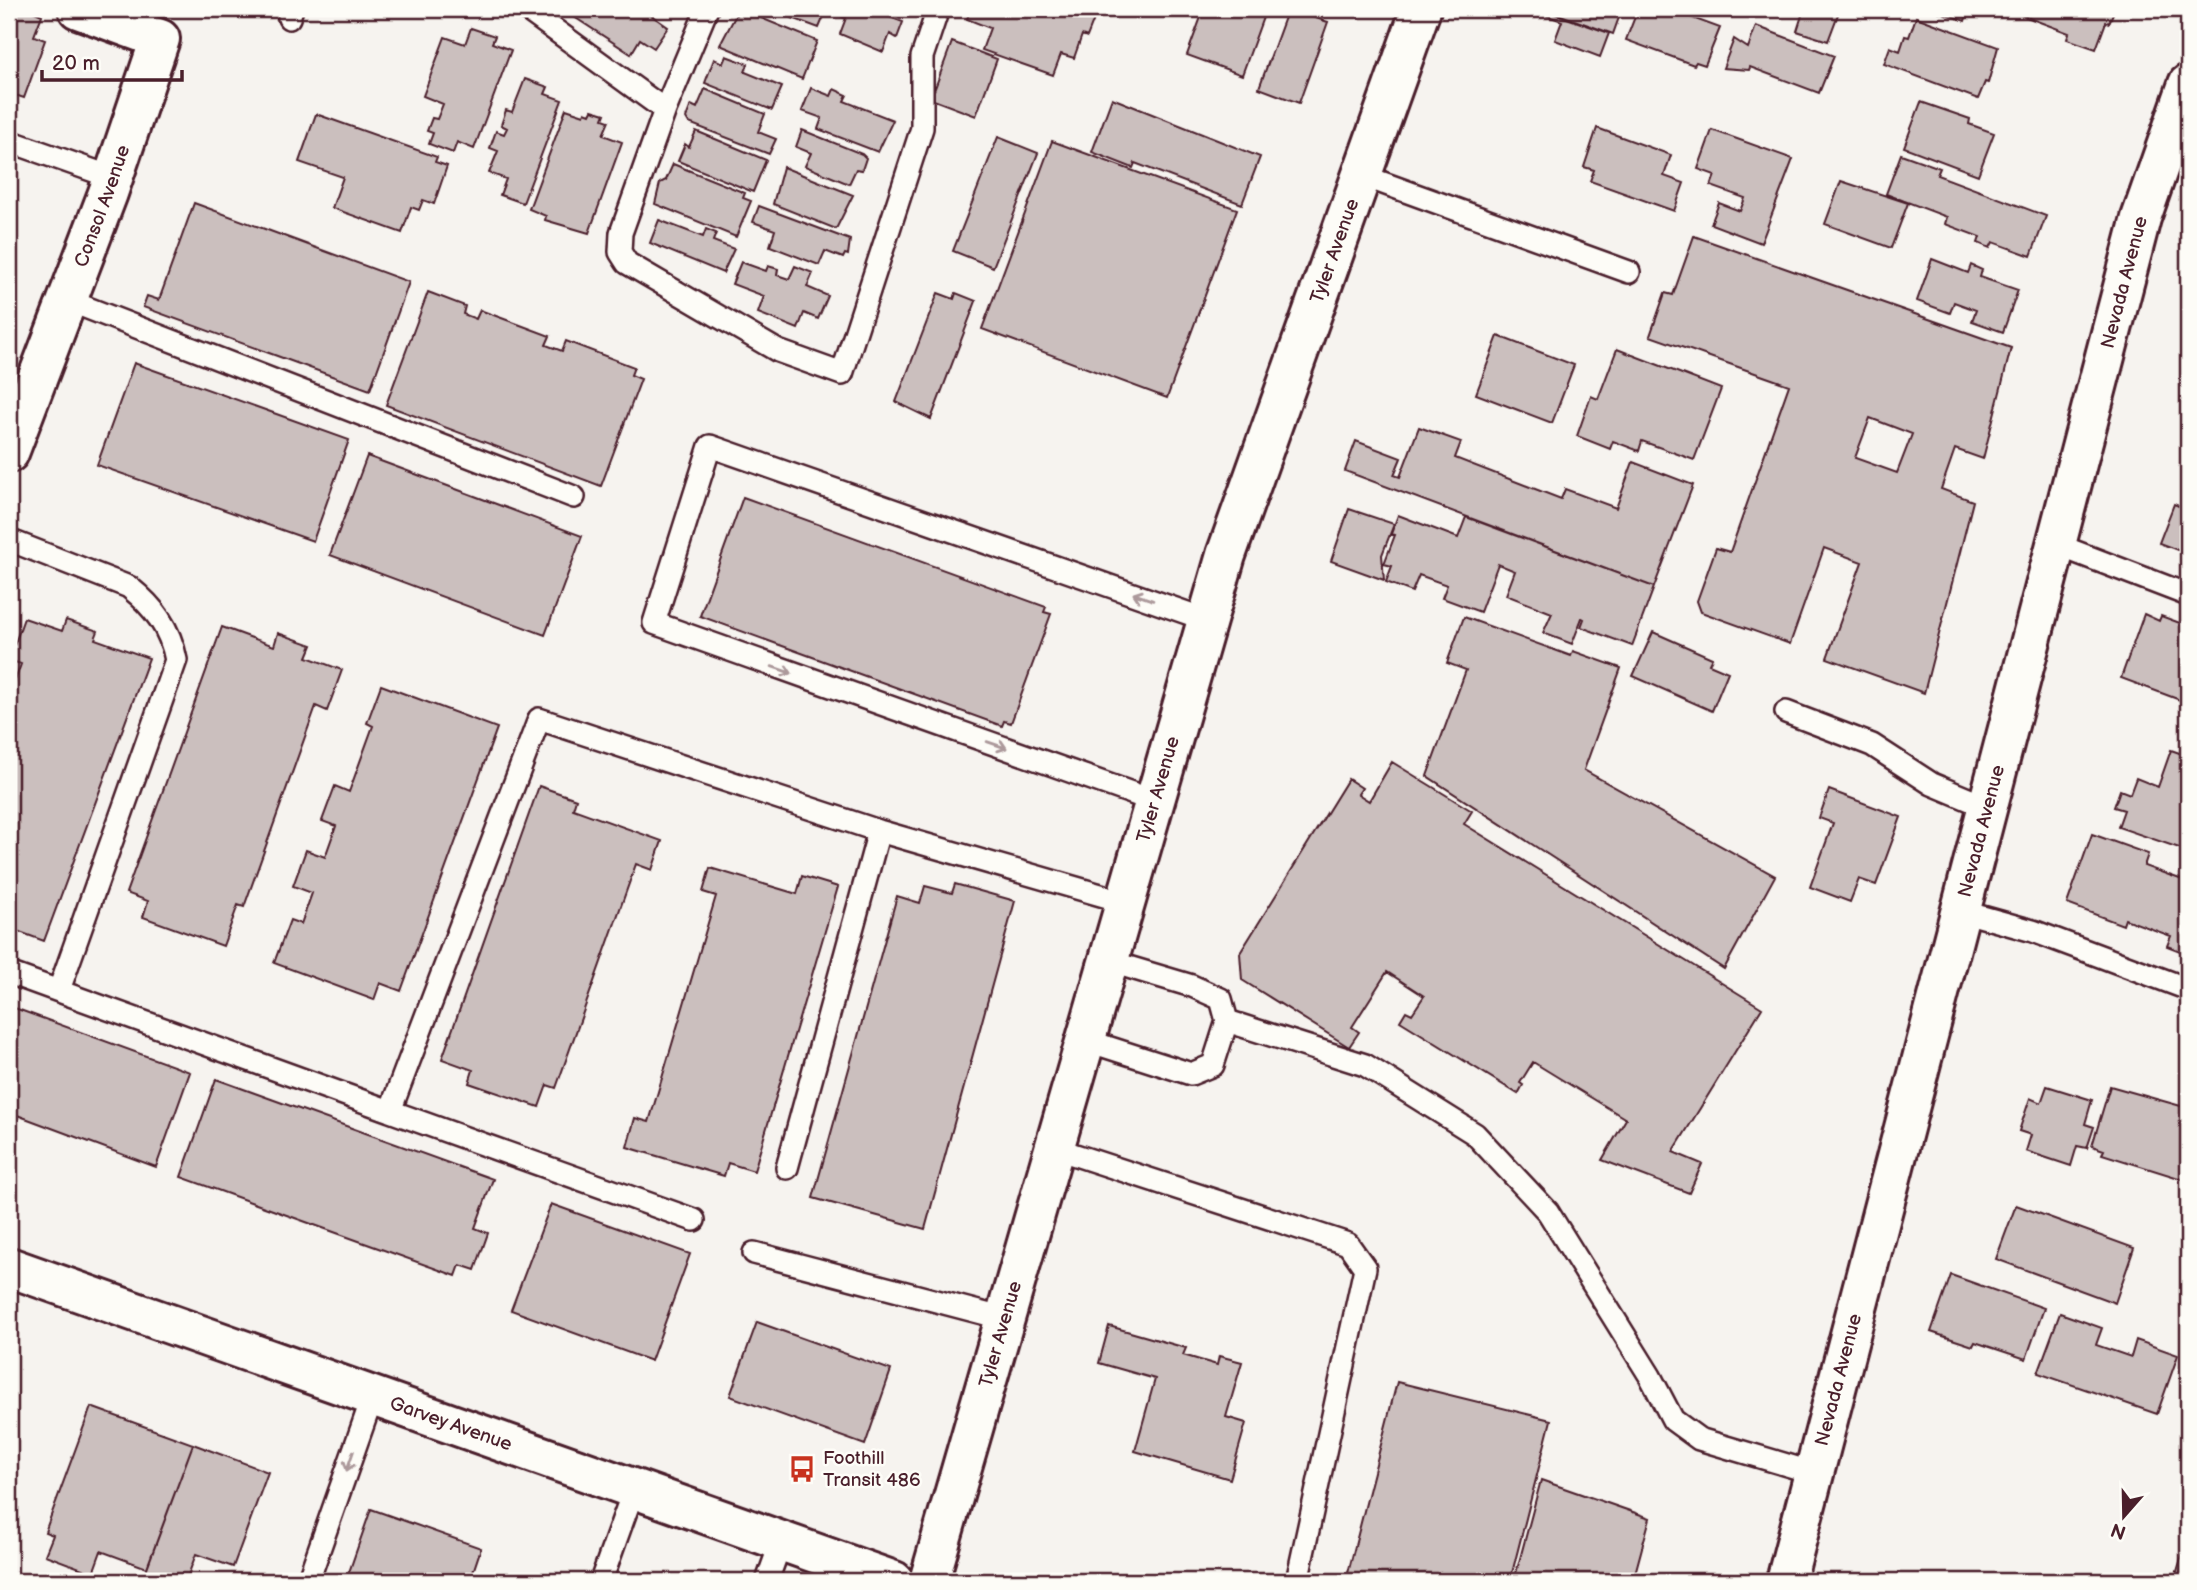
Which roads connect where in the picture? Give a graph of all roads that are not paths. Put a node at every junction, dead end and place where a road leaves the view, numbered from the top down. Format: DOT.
graph roads {
  1 [pos="78,9"];
  2 [pos="526,9"];
  3 [pos="707,9"];
  4 [pos="938,9"];
  5 [pos="1421,9"];
  6 [pos="2188,84"];
  7 [pos="665,110"];
  8 [pos="9,141"];
  9 [pos="1361,175"];
  10 [pos="114,178"];
  11 [pos="1629,272"];
  12 [pos="67,300"];
  13 [pos="20,391"];
  14 [pos="9,453"];
  15 [pos="575,497"];
  16 [pos="9,540"];
  17 [pos="2055,544"];
  18 [pos="2188,595"];
  19 [pos="1207,620"];
  20 [pos="1786,712"];
  21 [pos="1154,801"];
  22 [pos="1987,807"];
  23 [pos="879,831"];
  24 [pos="1125,902"];
  25 [pos="1961,911"];
  26 [pos="1108,961"];
  27 [pos="9,973"];
  28 [pos="2188,989"];
  29 [pos="59,990"];
  30 [pos="1227,1021"];
  31 [pos="1085,1040"];
  32 [pos="390,1111"];
  33 [pos="1054,1148"];
  34 [pos="786,1168"];
  35 [pos="694,1220"];
  36 [pos="754,1254"];
  37 [pos="9,1267"];
  38 [pos="1005,1319"];
  39 [pos="373,1396"];
  40 [pos="1814,1473"];
  41 [pos="634,1489"];
  42 [pos="781,1542"];
  43 [pos="308,1581"];
  44 [pos="601,1581"];
  45 [pos="767,1581"];
  46 [pos="894,1581"];
  47 [pos="929,1581"];
  48 [pos="1297,1581"];
  49 [pos="1786,1581"];
  1 -- 10 [label="main road, Consol Avenue"];
  2 -- 7 [label="lane"];
  3 -- 7 [label="lane"];
  4 -- 7 [label="lane"];
  5 -- 9 [label="main road, Tyler Avenue"];
  6 -- 17 [label="main road, Nevada Avenue"];
  8 -- 10 [label="lane"];
  9 -- 11 [label="lane"];
  9 -- 19 [label="main road, Tyler Avenue"];
  10 -- 12 [label="main road, Consol Avenue"];
  12 -- 13 [label="main road, Consol Avenue"];
  12 -- 15 [label="lane"];
  13 -- 14 [label="main road, Consol Avenue"];
  16 -- 29 [label="lane"];
  17 -- 18 [label="lane"];
  17 -- 22 [label="main road, Nevada Avenue"];
  19 -- 21 [label="main road, Tyler Avenue"];
  19 -- 21 [label="lane, one-way"];
  20 -- 22 [label="lane"];
  21 -- 24 [label="main road, Tyler Avenue"];
  22 -- 25 [label="main road, Nevada Avenue"];
  23 -- 24 [label="lane"];
  23 -- 32 [label="lane"];
  23 -- 34 [label="lane"];
  24 -- 26 [label="main road, Tyler Avenue"];
  25 -- 28 [label="lane"];
  25 -- 40 [label="main road, Nevada Avenue"];
  26 -- 30 [label="lane"];
  26 -- 31 [label="main road, Tyler Avenue"];
  27 -- 29 [label="lane"];
  29 -- 32 [label="lane"];
  30 -- 31 [label="lane"];
  30 -- 40 [label="lane"];
  31 -- 33 [label="main road, Tyler Avenue"];
  32 -- 35 [label="lane"];
  33 -- 38 [label="main road, Tyler Avenue"];
  33 -- 48 [label="lane"];
  36 -- 38 [label="lane"];
  37 -- 39 [label="main road, Garvey Avenue"];
  38 -- 47 [label="main road, Tyler Avenue"];
  39 -- 41 [label="main road, Garvey Avenue"];
  39 -- 43 [label="lane, one-way"];
  40 -- 49 [label="main road, Nevada Avenue"];
  41 -- 42 [label="main road, Garvey Avenue"];
  41 -- 44 [label="lane"];
  42 -- 45 [label="lane"];
  42 -- 46 [label="main road, Garvey Avenue"];
}
